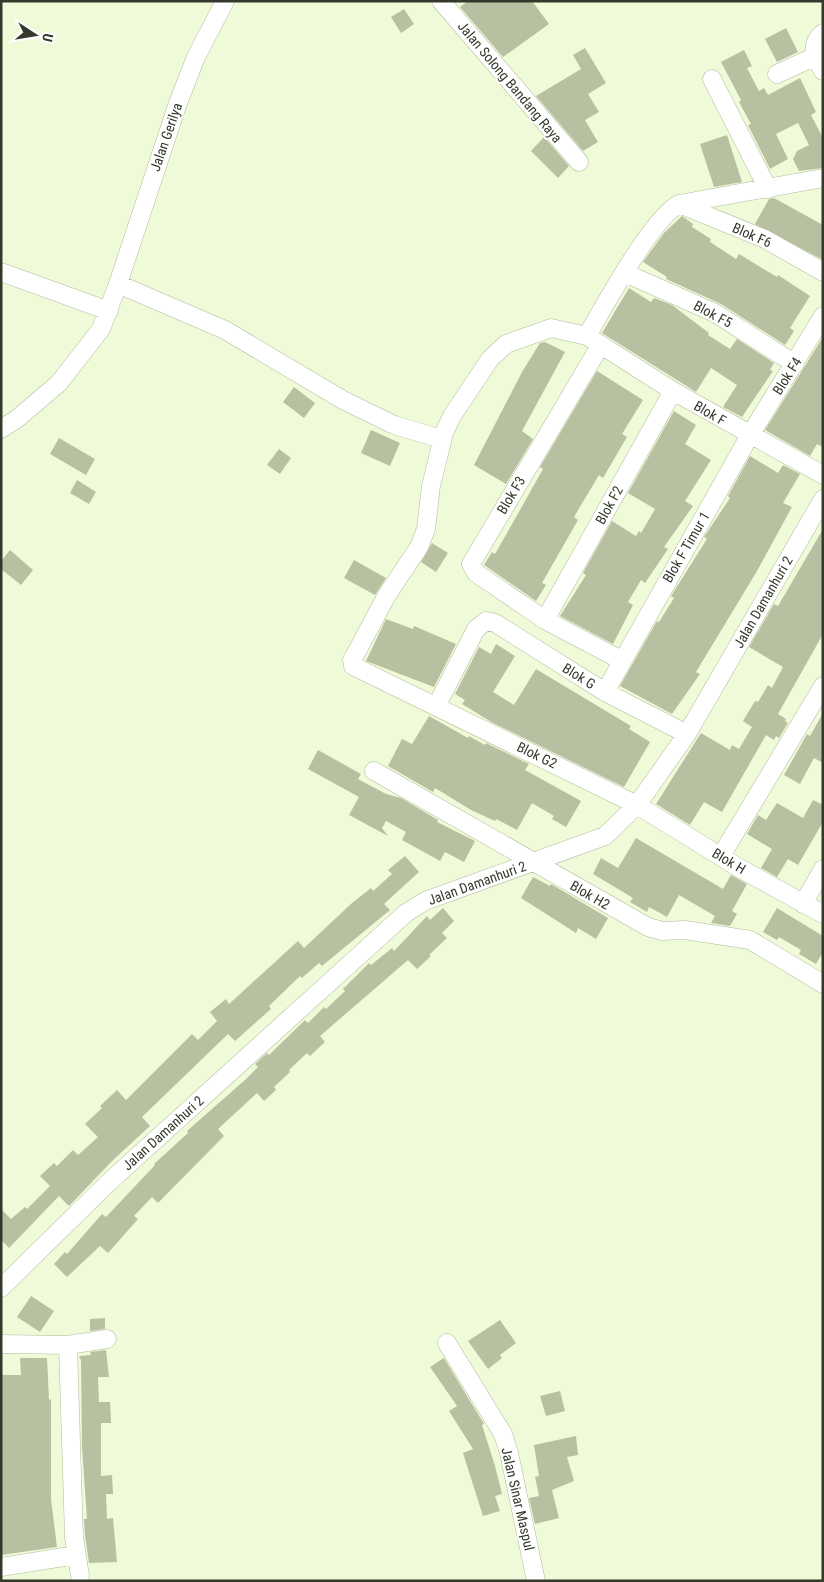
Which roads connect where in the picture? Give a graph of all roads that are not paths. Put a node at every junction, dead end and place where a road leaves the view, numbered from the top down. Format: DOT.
graph roads {
  1 [pos="225,1"];
  2 [pos="441,1"];
  3 [pos="823,33"];
  4 [pos="819,64"];
  5 [pos="777,74"];
  6 [pos="712,79"];
  7 [pos="579,162"];
  8 [pos="823,178"];
  9 [pos="768,189"];
  10 [pos="679,204"];
  11 [pos="1,272"];
  12 [pos="823,272"];
  13 [pos="625,273"];
  14 [pos="119,281"];
  15 [pos="109,310"];
  16 [pos="823,316"];
  17 [pos="594,341"];
  18 [pos="795,364"];
  19 [pos="673,391"];
  20 [pos="1,429"];
  21 [pos="750,435"];
  22 [pos="442,439"];
  23 [pos="823,475"];
  24 [pos="823,499"];
  25 [pos="545,620"];
  26 [pos="621,660"];
  27 [pos="823,686"];
  28 [pos="605,692"];
  29 [pos="436,705"];
  30 [pos="687,734"];
  31 [pos="374,771"];
  32 [pos="637,805"];
  33 [pos="721,856"];
  34 [pos="533,862"];
  35 [pos="823,869"];
  36 [pos="803,904"];
  37 [pos="823,914"];
  38 [pos="823,984"];
  39 [pos="1,1288"];
  40 [pos="107,1339"];
  41 [pos="447,1343"];
  42 [pos="1,1344"];
  43 [pos="68,1344"];
  44 [pos="76,1555"];
  45 [pos="1,1567"];
  46 [pos="80,1576"];
  47 [pos="536,1581"];
  1 -- 14 [label="street, Jalan Gerilya"];
  2 -- 7 [label="street, Jalan Solong Bandang Raya"];
  3 -- 4 [label="street"];
  4 -- 5 [label="street"];
  6 -- 9 [label="street"];
  8 -- 9 [label="street"];
  9 -- 10 [label="street"];
  10 -- 12 [label="street, Blok F6"];
  10 -- 13 [label="street"];
  11 -- 15 [label="street"];
  13 -- 17 [label="street"];
  13 -- 18 [label="street, Blok F5"];
  14 -- 15 [label="street, Jalan Gerilya"];
  14 -- 22 [label="street"];
  15 -- 20 [label="street, Jalan Gerilya"];
  16 -- 18 [label="street, Blok F4"];
  17 -- 19 [label="street, Blok F"];
  17 -- 22 [label="street, Blok F"];
  17 -- 25 [label="street, Blok F3"];
  18 -- 21 [label="street, Blok F4"];
  19 -- 21 [label="street, Blok F"];
  19 -- 25 [label="street, Blok F2"];
  21 -- 23 [label="street, Blok F"];
  21 -- 26 [label="street, Blok F Timur 1"];
  22 -- 29 [label="street, Blok G2"];
  24 -- 30 [label="street, Jalan Damanhuri 2"];
  25 -- 26 [label="street"];
  26 -- 28 [label="street, Blok F Timur 1"];
  27 -- 33 [label="street"];
  28 -- 29 [label="street, Blok G"];
  28 -- 30 [label="street, Blok G"];
  29 -- 32 [label="street, Blok G2"];
  30 -- 32 [label="street, Jalan Damanhuri 2"];
  31 -- 34 [label="street, Blok H2"];
  32 -- 33 [label="street, Blok H"];
  32 -- 34 [label="street, Jalan Damanhuri 2"];
  33 -- 36 [label="street, Blok H"];
  34 -- 38 [label="street, Blok H2"];
  34 -- 39 [label="street, Jalan Damanhuri 2"];
  35 -- 36 [label="street"];
  36 -- 37 [label="street, Blok H"];
  40 -- 43 [label="street"];
  41 -- 47 [label="street, Jalan Sinar Maspul"];
  42 -- 43 [label="street"];
  43 -- 44 [label="street"];
  44 -- 45 [label="street"];
  44 -- 46 [label="street"];
}
